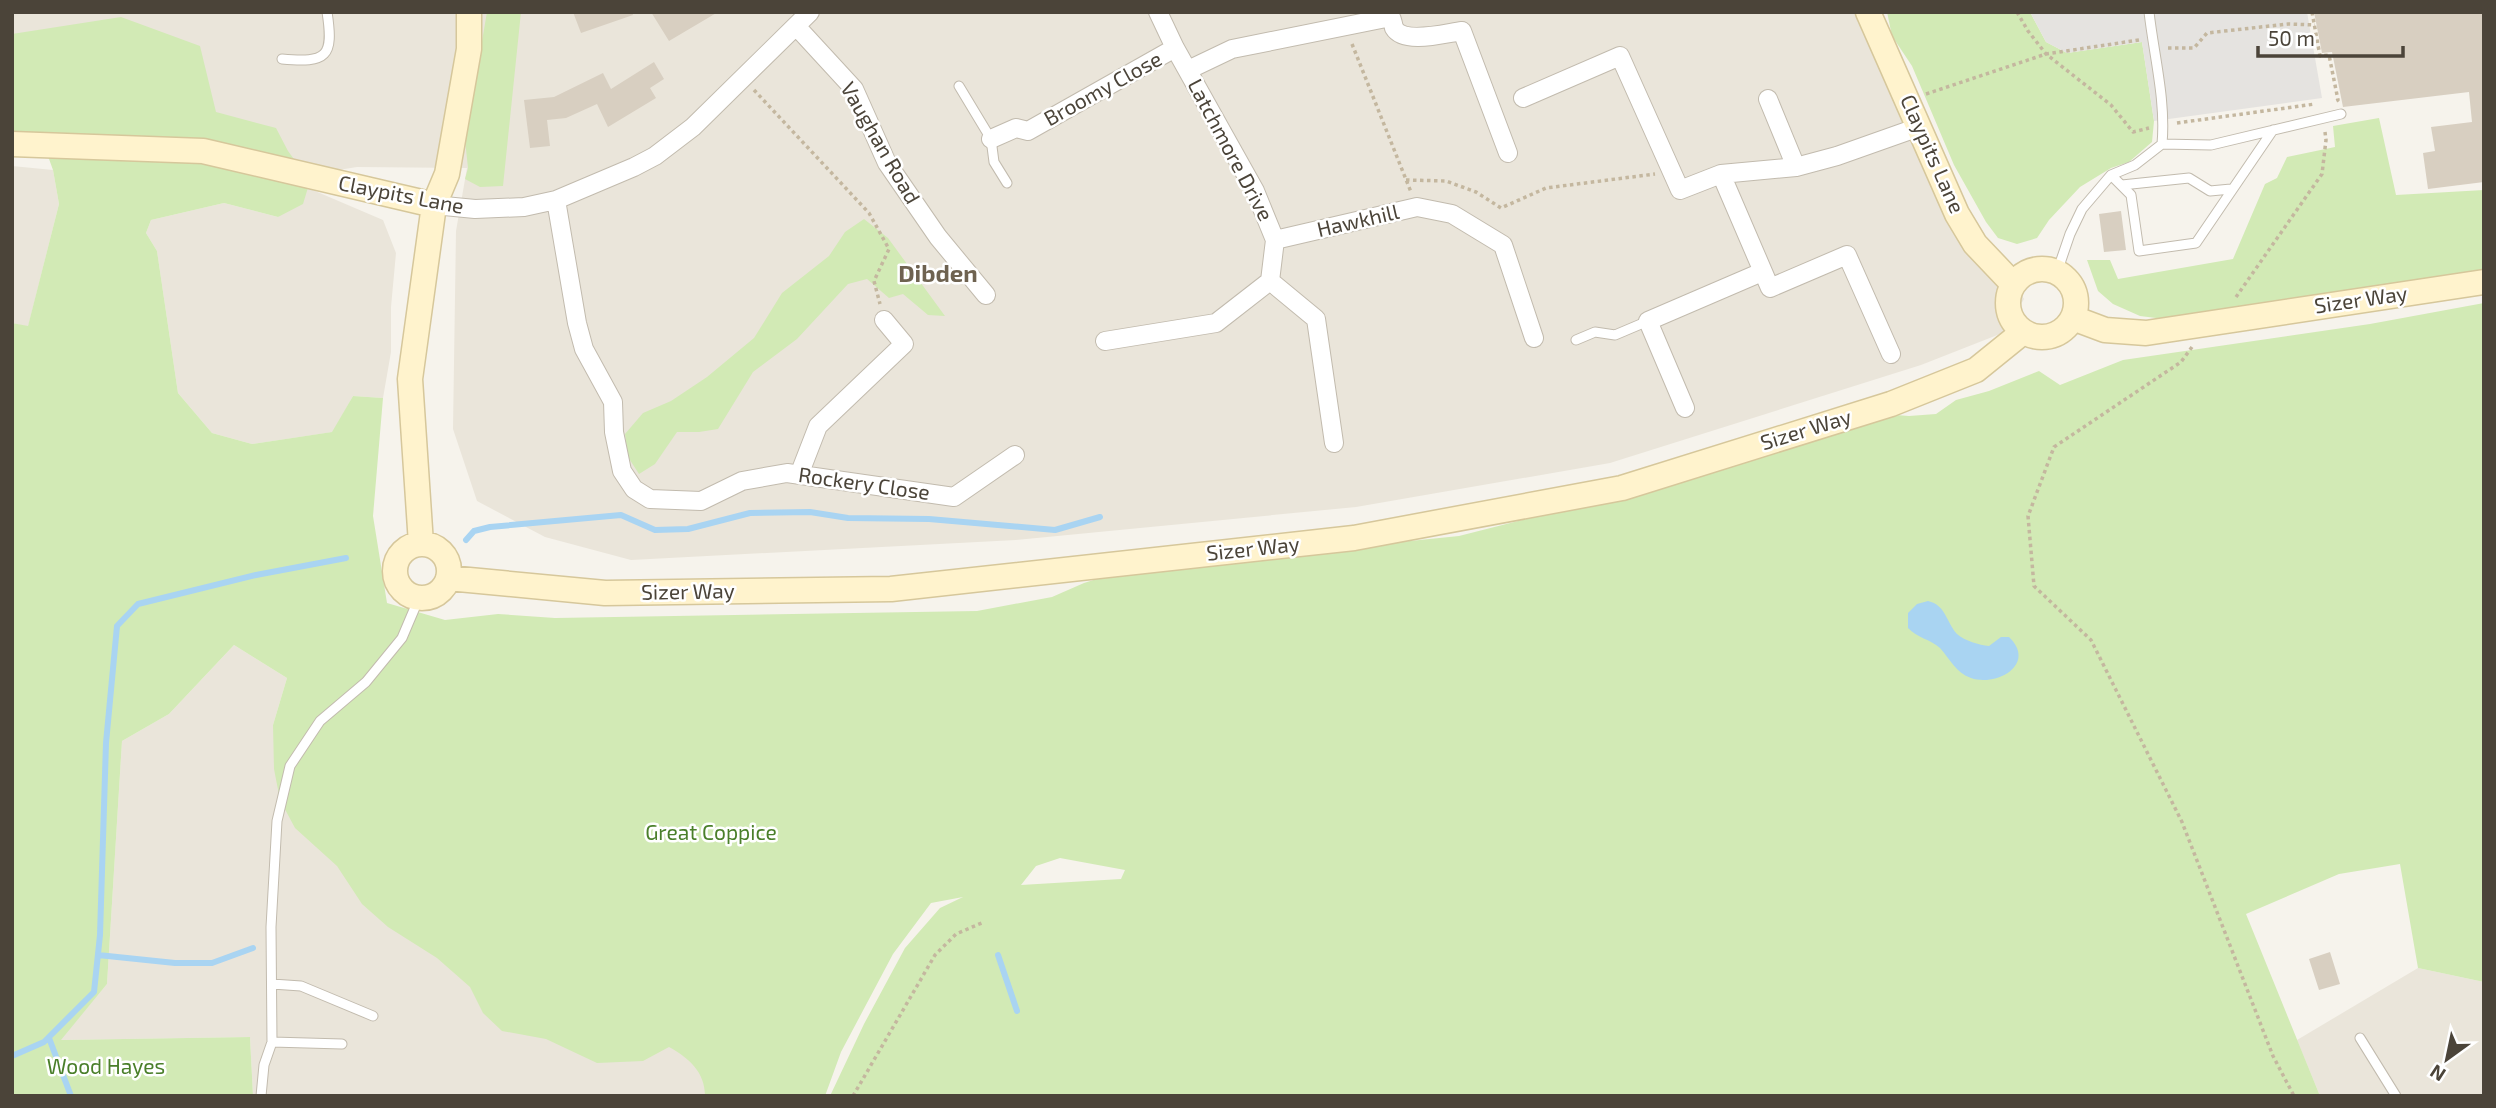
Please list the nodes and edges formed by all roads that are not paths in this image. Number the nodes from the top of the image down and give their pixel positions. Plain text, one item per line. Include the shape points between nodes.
1 (327, 12) edge
2 (469, 12) edge
3 (810, 12) edge
4 (1158, 12) edge
5 (1868, 12) edge
6 (2150, 12) edge
7 (796, 26) junction
8 (1175, 48) junction
9 (282, 59) dead end
10 (1188, 70) junction
11 (959, 86) dead end
12 (1522, 98) dead end
13 (1768, 99) dead end
14 (2341, 114) dead end
15 (1919, 127) junction
16 (2273, 130) junction
17 (991, 139) junction
18 (12, 144) edge
19 (2162, 144) junction
20 (1508, 153) dead end
21 (1796, 167) junction
22 (1721, 174) junction
23 (2111, 174) junction
24 (1007, 183) dead end
25 (2122, 186) junction
26 (2231, 189) junction
27 (556, 200) junction
28 (434, 205) junction
29 (1275, 240) junction
30 (2057, 272) junction
31 (1766, 280) junction
32 (1270, 281) junction
33 (2484, 282) edge
34 (2013, 284) junction
35 (986, 295) dead end
36 (2073, 318) junction
37 (884, 320) road end
38 (1647, 321) junction
39 (2023, 332) junction
40 (1534, 338) dead end
41 (1576, 340) dead end
42 (1105, 341) dead end
43 (1891, 354) dead end
44 (1685, 408) dead end
45 (1334, 443) dead end
46 (1015, 455) dead end
47 (799, 475) junction
48 (421, 544) junction
49 (449, 578) junction
50 (419, 598) junction
51 (272, 984) junction
52 (373, 1016) dead end
53 (2360, 1038) dead end
54 (272, 1042) junction
55 (342, 1044) dead end
56 (261, 1096) edge
57 (2396, 1096) edge

1 - 9 lane via 330,41 322,57
2 - 28 street via 469,49 447,174
3 - 7 street, Claypits Lane
4 - 8 street, Latchmore Drive
5 - 15 street, Claypits Lane
6 - 19 lane
7 - 27 street, Claypits Lane via 693,127 656,156
7 - 35 street, Vaughan Road via 854,89 887,163 937,237
8 - 10 street, Latchmore Drive
8 - 17 street, Broomy Close via 1028,131 1016,128
10 - 20 street via 1232,50 1391,17 1402,36 1462,31
10 - 29 street, Latchmore Drive via 1255,191
11 - 17 lane
12 - 22 street via 1620,56 1680,190
13 - 21 street
14 - 16 lane
15 - 21 street
15 - 34 street, Claypits Lane via 1957,214 1975,244
16 - 19 lane via 2211,145
16 - 26 lane
17 - 24 lane via 994,162
18 - 28 street, Claypits Lane via 203,151
19 - 23 lane via 2135,164
21 - 22 street
22 - 31 street
23 - 25 lane
23 - 30 lane via 2082,209
25 - 26 lane via 2189,177 2210,191
25 - 26 lane via 2131,195 2139,251 2196,243
27 - 28 street, Claypits Lane via 524,207
27 - 47 street, Rockery Close via 584,349 612,402 622,471 634,489 650,499 701,501 742,481
28 - 48 street via 410,379
29 - 32 street, Latchmore Drive
29 - 40 street, Hawkhill via 1417,207 1452,214 1503,245
30 - 34 street via 2028,271
30 - 36 street via 2076,298
31 - 38 street
31 - 43 street via 1847,255
32 - 42 street via 1216,323
32 - 45 street via 1316,319
33 - 36 street, Sizer Way via 2146,333 2105,330
34 - 39 street via 2007,305
36 - 39 street via 2066,328 2045,338
37 - 47 street via 904,344 818,426
38 - 41 lane via 1615,335 1595,332
38 - 44 street
39 - 49 street, Sizer Way via 1976,370 1891,404 1622,488 1354,538 891,589 605,593
46 - 47 street, Rockery Close via 954,497
48 - 49 street via 442,553
48 - 50 street via 400,554 395,573 403,591
49 - 50 street via 441,591
50 - 51 lane via 402,638 366,682 320,721 290,766 277,821
51 - 52 lane via 301,986
51 - 54 lane
53 - 57 lane
54 - 55 lane
54 - 56 lane

